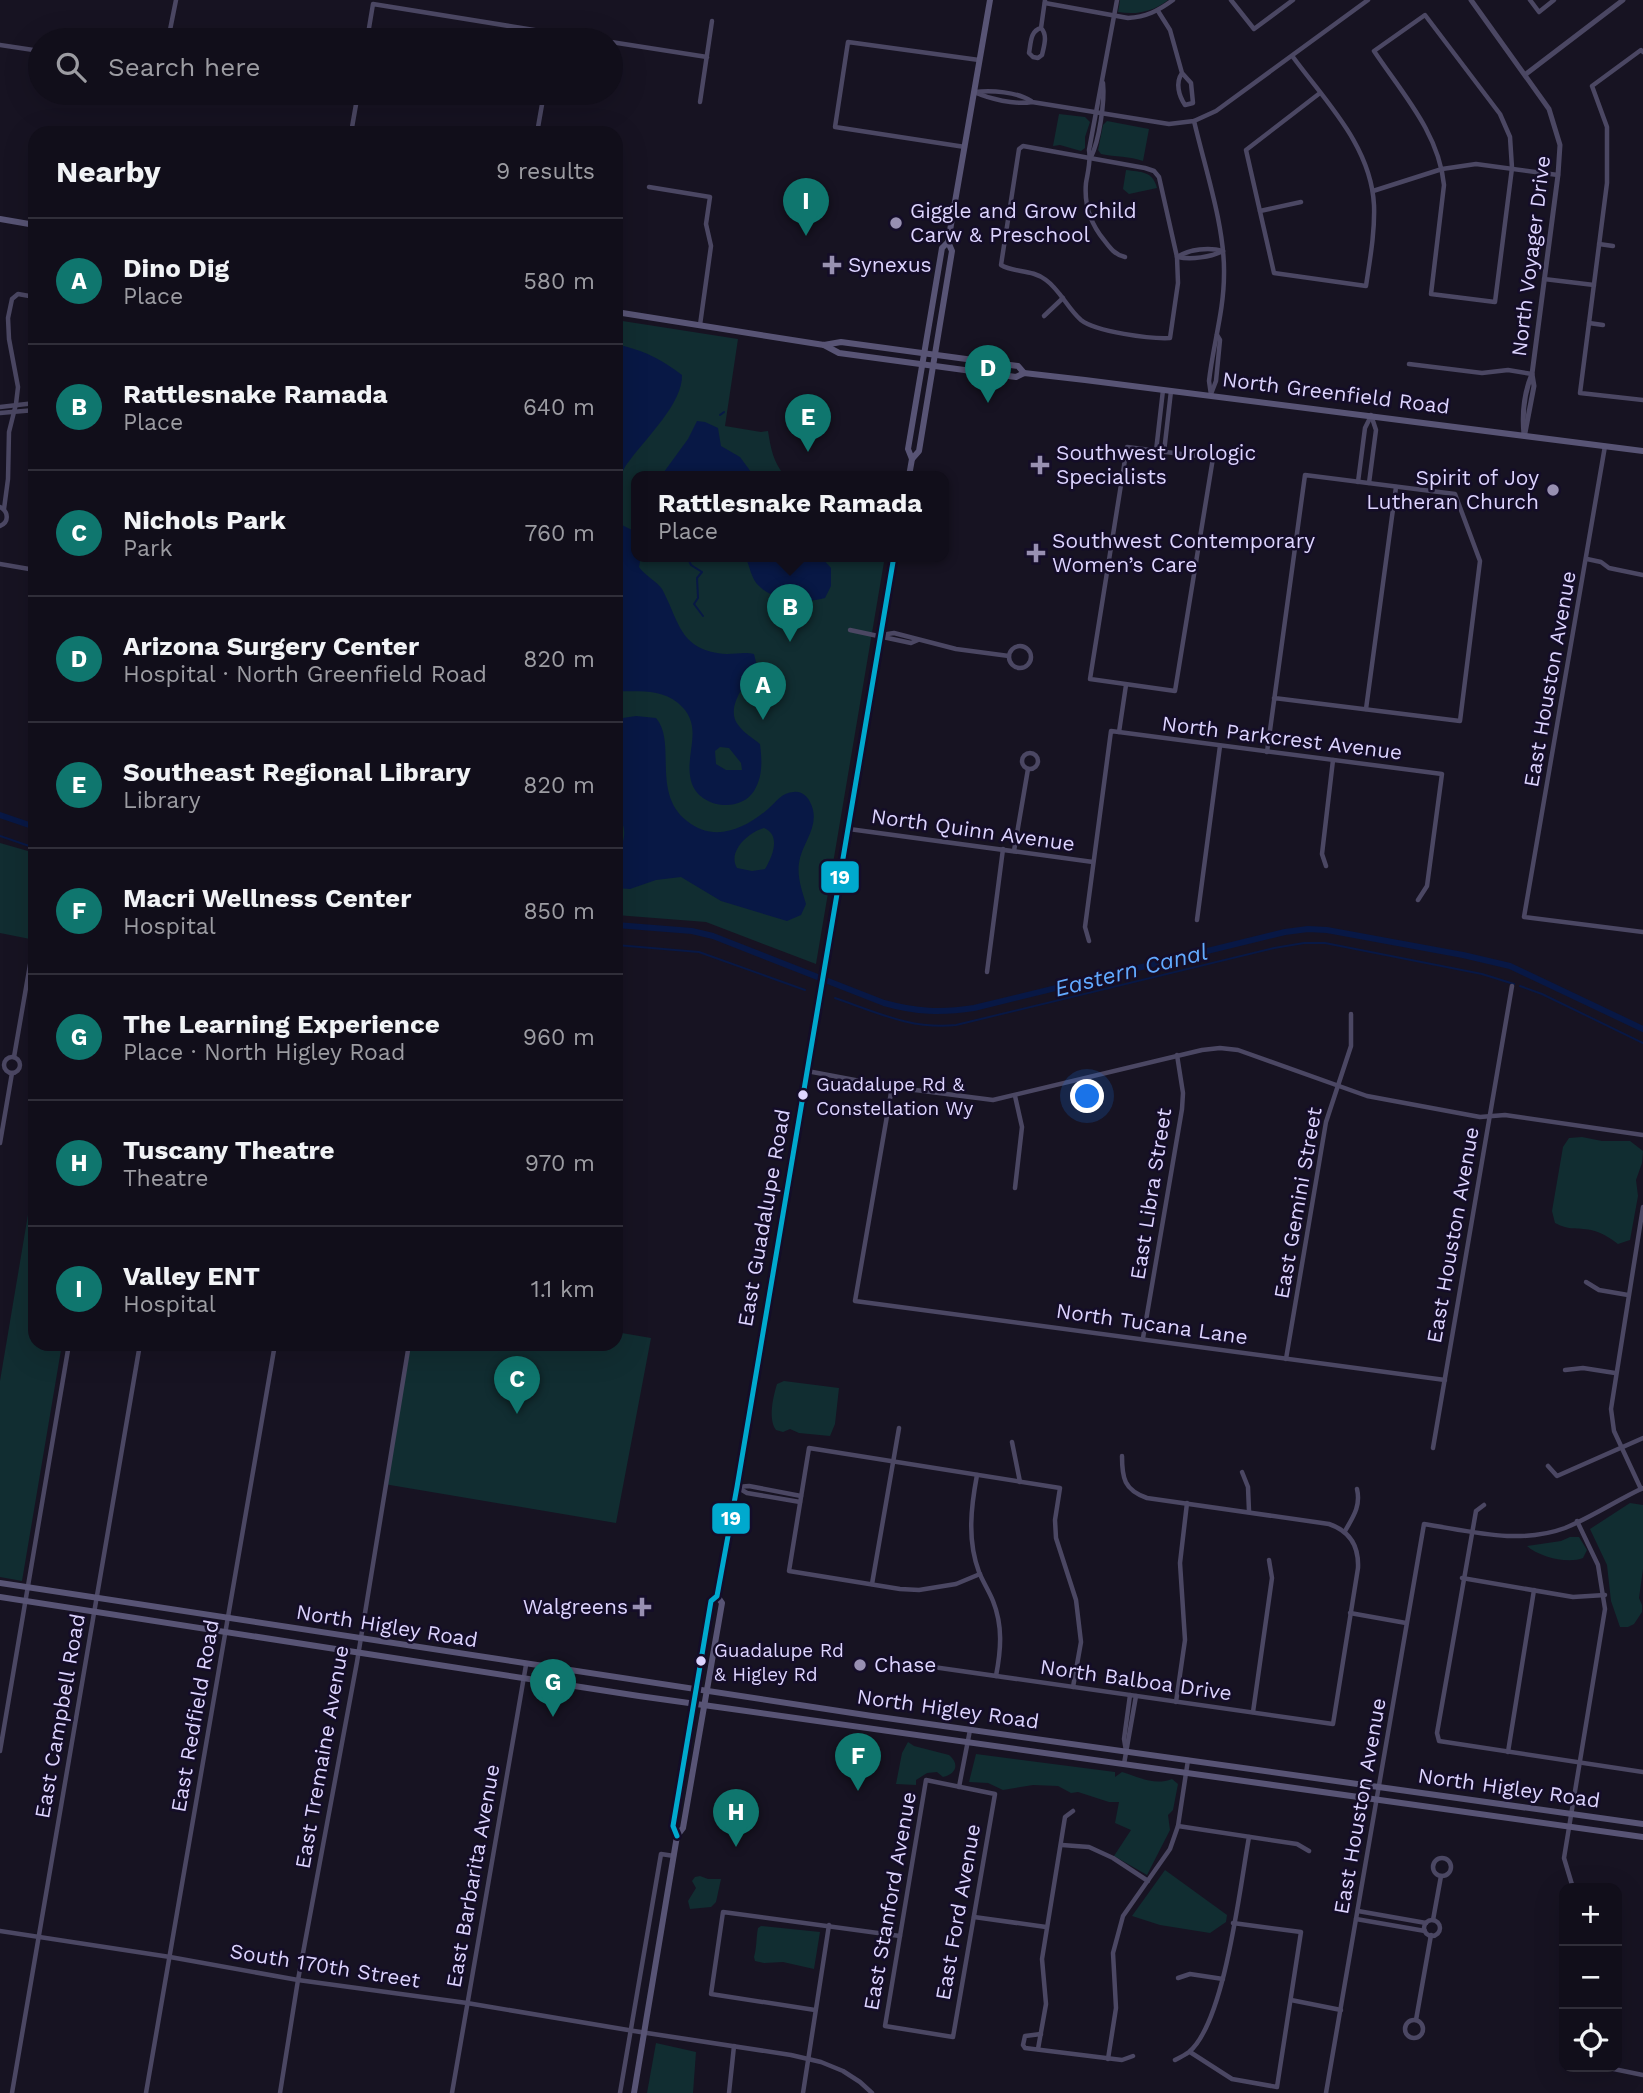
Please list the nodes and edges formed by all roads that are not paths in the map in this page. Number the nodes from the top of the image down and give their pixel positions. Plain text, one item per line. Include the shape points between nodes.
1 (176, 0) edge
2 (990, 0) edge
3 (1117, 0) edge
4 (1172, 0) edge
5 (1231, 0) edge
6 (1293, 0) edge
7 (1368, 0) edge
8 (1471, 0) edge
9 (1530, 0) edge
10 (1554, 0) edge
11 (1623, 0) edge
12 (1045, 2) edge
13 (1158, 11) junction
14 (1115, 16) junction
15 (712, 21) dead end
16 (170, 28) edge
17 (369, 28) edge
18 (504, 28) edge
19 (1041, 28) junction
20 (623, 44) edge
21 (0, 45) edge
22 (28, 49) edge
23 (1642, 51) edge
24 (707, 57) junction
25 (1293, 57) junction
26 (980, 60) junction
27 (1182, 73) junction
28 (1526, 74) junction
29 (974, 92) junction
30 (1320, 93) junction
31 (700, 102) dead end
32 (355, 105) edge
33 (542, 105) edge
34 (1098, 114) junction
35 (1194, 121) junction
36 (352, 126) edge
37 (538, 126) edge
38 (965, 147) junction
39 (1090, 158) junction
40 (1512, 167) junction
41 (1442, 169) junction
42 (1558, 175) junction
43 (649, 187) dead end
44 (1373, 191) junction
45 (1301, 202) dead end
46 (1260, 211) junction
47 (0, 219) edge
48 (28, 224) edge
49 (948, 242) junction
50 (1599, 244) junction
51 (1613, 246) dead end
52 (1223, 251) junction
53 (1125, 257) dead end
54 (1177, 257) junction
55 (1544, 279) junction
56 (1594, 285) junction
57 (28, 296) edge
58 (1063, 298) junction
59 (623, 313) edge
60 (1044, 316) dead end
61 (1589, 323) junction
62 (1603, 324) dead end
63 (700, 326) junction
64 (824, 345) junction
65 (930, 355) junction
66 (1409, 364) dead end
67 (928, 366) junction
68 (1024, 373) junction
69 (1532, 374) junction
70 (1167, 390) junction
71 (1211, 395) junction
72 (1643, 401) edge
73 (28, 403) edge
74 (16, 404) junction
75 (0, 407) edge
76 (28, 410) edge
77 (13, 411) junction
78 (0, 413) edge
79 (1371, 415) junction
80 (1524, 435) junction
81 (1605, 446) junction
82 (1156, 451) junction
83 (1643, 451) edge
84 (1164, 452) junction
85 (912, 459) junction
86 (910, 471) edge
87 (1358, 482) junction
88 (1369, 483) junction
89 (1396, 486) junction
90 (2, 508) edge
91 (0, 526) edge
92 (1587, 559) junction
93 (893, 562) edge
94 (0, 564) edge
95 (28, 569) edge
96 (1643, 575) edge
97 (850, 630) dead end
98 (881, 635) junction
99 (1009, 656) junction
100 (1126, 684) junction
101 (1274, 698) junction
102 (1366, 709) junction
103 (1119, 732) junction
104 (1220, 746) junction
105 (1267, 752) junction
106 (1333, 761) junction
107 (1028, 769) dead end
108 (849, 829) junction
109 (1003, 849) junction
110 (1014, 851) junction
111 (1093, 862) junction
112 (1326, 866) dead end
113 (1418, 900) dead end
114 (1197, 920) dead end
115 (1643, 932) edge
116 (1089, 941) dead end
117 (987, 972) dead end
118 (28, 976) edge
119 (1513, 986) dead end
120 (1351, 1014) dead end
121 (1177, 1055) junction
122 (14, 1057) junction
123 (2, 1065) edge
124 (807, 1071) junction
125 (12, 1073) junction
126 (1338, 1085) junction
127 (892, 1087) junction
128 (1015, 1096) junction
129 (1489, 1117) junction
130 (1643, 1135) edge
131 (0, 1143) edge
132 (1014, 1188) dead end
133 (1643, 1207) edge
134 (1586, 1282) dead end
135 (1628, 1295) junction
136 (1143, 1338) junction
137 (68, 1351) edge
138 (139, 1351) edge
139 (274, 1351) edge
140 (408, 1351) edge
141 (1286, 1359) junction
142 (1565, 1370) dead end
143 (1615, 1373) junction
144 (1445, 1380) junction
145 (899, 1428) dead end
146 (1643, 1438) edge
147 (1013, 1441) dead end
148 (1620, 1447) junction
149 (1433, 1448) dead end
150 (1122, 1456) dead end
151 (893, 1461) junction
152 (1548, 1466) dead end
153 (1242, 1472) dead end
154 (977, 1475) junction
155 (1020, 1482) junction
156 (737, 1487) junction
157 (1642, 1488) edge
158 (1357, 1489) dead end
159 (801, 1499) junction
160 (1188, 1503) junction
161 (1484, 1505) dead end
162 (1249, 1511) junction
163 (1577, 1521) junction
164 (1345, 1531) junction
165 (1471, 1531) junction
166 (1269, 1560) dead end
167 (980, 1574) junction
168 (1462, 1578) junction
169 (0, 1583) edge
170 (872, 1584) junction
171 (28, 1588) junction
172 (1534, 1590) junction
173 (1605, 1595) junction
174 (717, 1596) junction
175 (0, 1597) edge
176 (97, 1599) junction
177 (26, 1601) junction
178 (94, 1612) junction
179 (1350, 1613) junction
180 (228, 1619) junction
181 (1406, 1623) junction
182 (226, 1632) junction
183 (359, 1639) junction
184 (357, 1652) junction
185 (526, 1665) junction
186 (933, 1667) dead end
187 (996, 1676) junction
188 (523, 1678) junction
189 (1073, 1687) junction
190 (696, 1689) junction
191 (707, 1691) junction
192 (1130, 1695) junction
193 (1136, 1696) junction
194 (1176, 1702) junction
195 (694, 1704) junction
196 (704, 1706) junction
197 (1253, 1712) junction
198 (874, 1717) junction
199 (872, 1730) junction
200 (970, 1730) junction
201 (967, 1743) junction
202 (0, 1751) edge
203 (1126, 1752) junction
204 (1508, 1752) junction
205 (1188, 1760) junction
206 (1580, 1763) junction
207 (1125, 1765) junction
208 (1643, 1772) edge
209 (1186, 1773) junction
210 (960, 1787) junction
211 (1379, 1787) junction
212 (1377, 1800) junction
213 (1073, 1811) dead end
214 (1569, 1820) junction
215 (1643, 1824) edge
216 (1178, 1826) junction
217 (677, 1836) junction
218 (1249, 1837) junction
219 (1643, 1837) edge
220 (1062, 1845) junction
221 (1309, 1851) dead end
222 (674, 1856) junction
223 (1441, 1876) junction
224 (1148, 1881) junction
225 (1572, 1883) edge
226 (1358, 1911) junction
227 (974, 1917) junction
228 (1356, 1919) junction
229 (1433, 1920) junction
230 (1233, 1923) junction
231 (1426, 1923) junction
232 (829, 1925) junction
233 (1046, 1927) junction
234 (0, 1931) edge
235 (1425, 1931) junction
236 (1431, 1935) junction
237 (900, 1936) junction
238 (38, 1938) junction
239 (170, 1957) junction
240 (1178, 1978) dead end
241 (1223, 1979) junction
242 (298, 1980) junction
243 (1291, 2000) junction
244 (467, 2003) junction
245 (815, 2010) junction
246 (1341, 2010) junction
247 (1416, 2020) junction
248 (885, 2026) joint
249 (631, 2031) junction
250 (645, 2033) junction
251 (1041, 2034) junction
252 (734, 2046) junction
253 (1038, 2049) junction
254 (1190, 2052) junction
255 (1133, 2056) dead end
256 (807, 2058) junction
257 (1108, 2059) junction
258 (1175, 2060) dead end
259 (1622, 2071) edge
260 (1643, 2075) edge
261 (12, 2093) edge
262 (146, 2093) edge
263 (280, 2093) edge
264 (452, 2093) edge
265 (620, 2093) edge
266 (634, 2093) edge
267 (729, 2093) edge
268 (803, 2093) edge
269 (872, 2093) edge
270 (1326, 2093) edge

1 - 16 street
2 - 26 main road
3 - 14 street
4 - 13 street
5 - 6 street via 1254,29
7 - 25 street
8 - 28 street, North Voyager Drive
9 - 10 street via 1539,12
11 - 28 street
12 - 14 street
12 - 19 street
13 - 14 street via 1142,17
13 - 27 street via 1170,30
14 - 34 street
15 - 24 street
17 - 18 street via 373,4
19 - 19 street via 1032,35 1032,57 1042,55 1045,32
20 - 24 street
21 - 22 street
23 - 50 street via 1592,86 1606,127 1608,155
24 - 31 street
25 - 30 street
25 - 35 street via 1216,111
26 - 29 main road
26 - 38 street via 848,42 835,127
27 - 27 street via 1178,84 1181,100 1189,105 1194,99 1191,83
28 - 42 street, North Voyager Drive via 1556,125
29 - 34 street via 985,90
29 - 38 main road
30 - 44 street via 1354,138
30 - 46 street via 1246,150
32 - 36 street
33 - 37 street
34 - 35 street via 1169,124
34 - 39 street
35 - 52 street
38 - 49 main road
39 - 53 street via 1089,212 1108,246
39 - 54 street via 1156,174
39 - 58 street via 1021,147 1000,265 1041,276
40 - 41 street via 1476,164
40 - 41 street via 1495,302 1431,293
40 - 41 street via 1510,137 1500,114 1425,15 1374,51 1428,130
40 - 42 street
41 - 44 street
42 - 55 street, North Voyager Drive
43 - 63 street via 710,197 706,224 711,246
44 - 46 street via 1374,226 1366,286 1274,272
45 - 46 street
47 - 48 main road
49 - 65 main road via 943,248
49 - 65 main road via 952,251
50 - 51 street
50 - 56 street
52 - 54 street
52 - 71 street via 1220,340
54 - 58 street via 1170,338 1097,329 1080,319
55 - 56 street
55 - 69 street, North Voyager Drive
56 - 61 street
57 - 74 street via 18,294 12,299 8,318 18,387
58 - 60 street
59 - 63 main road
61 - 62 street
61 - 72 street via 1580,393
63 - 64 main road
64 - 65 main road, North Greenfield Road via 847,347 850,343
64 - 67 main road, North Greenfield Road via 839,353
65 - 67 main road
65 - 67 main road
65 - 68 main road, North Greenfield Road via 1018,366
66 - 69 street
67 - 68 main road, North Greenfield Road via 1016,377
67 - 85 main road via 919,451
67 - 85 main road via 908,449
68 - 70 main road, North Greenfield Road
69 - 80 street, North Voyager Drive via 1530,419
70 - 71 main road, North Greenfield Road
70 - 82 street
70 - 84 street
71 - 79 main road, North Greenfield Road
73 - 74 street
74 - 75 street
74 - 77 street
76 - 77 street
77 - 78 street
77 - 90 street
79 - 80 main road, North Greenfield Road
79 - 87 street
79 - 88 street via 1376,430
80 - 81 main road, North Greenfield Road
81 - 83 main road, North Greenfield Road
81 - 92 street, East Houston Avenue
82 - 84 street
82 - 100 street via 1127,447 1090,679
84 - 100 street via 1213,458 1175,691
85 - 86 main road
87 - 88 street
87 - 101 street via 1305,475
88 - 89 street
89 - 102 street
89 - 102 street via 1455,494 1480,561 1460,721
90 - 91 street via 7,520
92 - 96 street
92 - 115 street, East Houston Avenue via 1524,917
93 - 98 main road, East Guadalupe Road
94 - 95 street
97 - 98 street
98 - 99 street
98 - 108 main road, East Guadalupe Road
99 - 99 street via 1014,666 1021,668 1031,659 1022,645
100 - 103 street
101 - 102 street
101 - 105 street
103 - 104 street, North Parkcrest Avenue
103 - 111 street via 1111,731
104 - 105 street, North Parkcrest Avenue
104 - 114 street
105 - 106 street, North Parkcrest Avenue
106 - 112 street via 1322,854
106 - 113 street, North Parkcrest Avenue via 1442,775 1427,886
107 - 110 street
108 - 109 street, North Quinn Avenue
108 - 124 main road, East Guadalupe Road
109 - 110 street, North Quinn Avenue
109 - 117 street
110 - 111 street, North Quinn Avenue
111 - 116 street via 1086,927
118 - 122 street
119 - 129 street, East Houston Avenue
120 - 126 street, East Gemini Street via 1351,1046
121 - 126 street via 1238,1050
121 - 128 street
121 - 136 street, East Libra Street via 1182,1109
122 - 123 street
122 - 125 street via 20,1068
123 - 125 street
124 - 127 street
124 - 156 main road, East Guadalupe Road
125 - 131 street
126 - 129 street via 1367,1096
126 - 141 street, East Gemini Street via 1326,1122
127 - 128 street via 993,1100
127 - 136 street, North Tucana Lane via 855,1301
128 - 132 street via 1022,1127
129 - 130 street via 1505,1115
129 - 144 street, East Houston Avenue
133 - 135 street
134 - 135 street via 1599,1290
135 - 143 street
136 - 141 street, North Tucana Lane
137 - 171 street
138 - 176 street, East Campbell Road
139 - 180 street, East Redfield Road
140 - 183 street, East Tremaine Avenue
141 - 144 street, North Tucana Lane
142 - 143 street
143 - 148 street via 1611,1409
144 - 149 street, East Houston Avenue
145 - 151 street
146 - 148 street
147 - 155 street
148 - 152 street via 1557,1476
148 - 157 street
150 - 160 street via 1123,1478 1136,1494
151 - 154 street
151 - 159 street via 809,1448
151 - 170 street
153 - 162 street
154 - 155 street
154 - 167 street via 971,1522
155 - 189 street via 1060,1488 1056,1538 1076,1600 1081,1642
156 - 159 street
156 - 174 main road, East Guadalupe Road
157 - 163 street
158 - 164 street via 1358,1508
159 - 170 street via 789,1571
160 - 162 street
160 - 194 street via 1180,1563 1185,1640
161 - 165 street via 1476,1511
162 - 164 street via 1329,1524
163 - 165 street via 1534,1536
163 - 173 street via 1598,1565
164 - 179 street via 1358,1557
165 - 168 street
165 - 181 street, East Houston Avenue via 1424,1524
166 - 197 street via 1272,1578
167 - 170 street via 956,1584 919,1590
167 - 187 street via 998,1617
168 - 172 street
168 - 204 street via 1439,1741
169 - 171 main road, North Higley Road
171 - 176 main road, North Higley Road
171 - 177 street
172 - 173 street via 1573,1597
172 - 204 street
173 - 206 street via 1603,1634
174 - 190 main road, East Guadalupe Road via 711,1601
174 - 191 main road, East Guadalupe Road via 722,1603
175 - 177 main road, North Higley Road
176 - 178 street, East Campbell Road
176 - 180 main road, North Higley Road
177 - 178 main road, North Higley Road
177 - 202 street
178 - 182 main road, North Higley Road
178 - 238 street, East Campbell Road
179 - 181 street
179 - 197 street, North Balboa Drive via 1333,1724
180 - 182 street, East Redfield Road
180 - 183 main road, North Higley Road
181 - 211 street, East Houston Avenue
182 - 184 main road, North Higley Road
182 - 239 street, East Redfield Road
183 - 184 street, East Tremaine Avenue
183 - 185 main road, North Higley Road
184 - 188 main road, North Higley Road
184 - 242 street, East Tremaine Avenue
185 - 188 street, East Barbarita Avenue
185 - 190 main road, North Higley Road
186 - 187 street, North Balboa Drive
187 - 189 street, North Balboa Drive
188 - 195 main road, North Higley Road
188 - 244 street, East Barbarita Avenue
189 - 192 street, North Balboa Drive
190 - 191 main road, North Higley Road
190 - 195 main road, East Guadalupe Road
191 - 196 main road, East Guadalupe Road
191 - 198 main road, North Higley Road
192 - 193 street, North Balboa Drive
192 - 203 street
193 - 194 street, North Balboa Drive
193 - 203 street
194 - 197 street, North Balboa Drive
195 - 196 main road, North Higley Road
195 - 217 main road, East Guadalupe Road via 673,1826
196 - 199 main road, North Higley Road
196 - 217 main road, East Guadalupe Road via 683,1828
198 - 199 main road
198 - 200 main road, North Higley Road
199 - 201 main road, North Higley Road
200 - 201 street
200 - 203 main road, North Higley Road
201 - 207 main road, North Higley Road
201 - 210 street
203 - 205 main road, North Higley Road
203 - 207 street
204 - 206 street
205 - 209 street
205 - 211 main road, North Higley Road
206 - 208 street
206 - 214 street
207 - 209 main road, North Higley Road
209 - 212 main road, North Higley Road
209 - 216 street
210 - 227 street, East Ford Avenue via 995,1794
210 - 237 street, East Stanford Avenue via 926,1780
211 - 212 street, East Houston Avenue
211 - 214 main road, North Higley Road
212 - 214 main road, North Higley Road
212 - 226 street, East Houston Avenue
213 - 220 street via 1065,1817
214 - 215 main road, North Higley Road
214 - 219 main road, North Higley Road
214 - 225 street via 1564,1858
216 - 218 street
216 - 224 street via 1170,1849
217 - 222 main road, East Guadalupe Road
218 - 221 street via 1297,1844
218 - 230 street
220 - 224 street via 1089,1847
220 - 233 street
222 - 249 street via 661,1854
222 - 250 main road, East Guadalupe Road
223 - 223 street via 1451,1869 1444,1858 1433,1866
223 - 229 street
224 - 257 street via 1123,1916 1113,1953 1116,2008
226 - 228 street, East Houston Avenue
226 - 231 street
227 - 233 street
227 - 248 street, East Ford Avenue via 953,2037
228 - 235 street
228 - 246 street, East Houston Avenue
229 - 231 street
229 - 236 street via 1440,1929
230 - 241 street
230 - 243 street via 1301,1933
231 - 235 street
232 - 237 street
232 - 245 street
232 - 245 street via 723,1912 711,1994
233 - 251 street via 1042,1959 1046,2004
234 - 238 street, South 170th Street
235 - 236 street
236 - 247 street
237 - 248 street, East Stanford Avenue
238 - 239 street, South 170th Street
238 - 261 street, East Campbell Road
239 - 242 street, South 170th Street
239 - 262 street, East Redfield Road
240 - 241 street via 1190,1974
241 - 254 street via 1205,2030
242 - 244 street, South 170th Street
242 - 263 street, East Tremaine Avenue
243 - 246 street
243 - 254 street via 1277,2087 1232,2078
244 - 249 street, South 170th Street
244 - 264 street, East Barbarita Avenue
245 - 256 street
246 - 270 street, East Houston Avenue
247 - 247 street via 1406,2025 1411,2038 1423,2032
249 - 250 street, South 170th Street
249 - 265 street
250 - 252 street, South 170th Street
250 - 266 main road, East Guadalupe Road
251 - 253 street
251 - 253 street via 1023,2040 1026,2048
252 - 256 street, South 170th Street
252 - 267 street
253 - 257 street
254 - 258 street
255 - 257 street
256 - 268 street
256 - 269 street, South 170th Street via 849,2075
259 - 260 street

